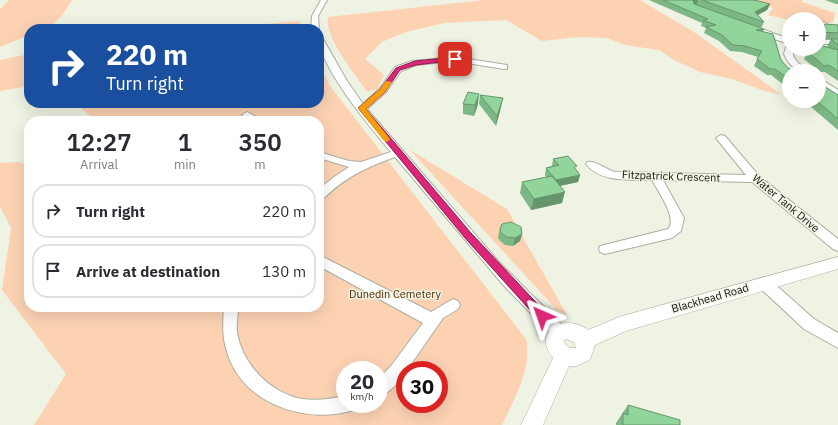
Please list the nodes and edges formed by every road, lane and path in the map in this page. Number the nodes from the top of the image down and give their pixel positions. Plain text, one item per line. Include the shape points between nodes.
1 (324, 0) edge
2 (826, 23) edge
3 (315, 24) edge
4 (833, 26) edge
5 (753, 29) edge
6 (782, 39) edge
7 (826, 42) edge
8 (838, 42) edge
9 (324, 49) edge
10 (788, 56) edge
11 (795, 64) edge
12 (504, 67) dead end
13 (826, 86) edge
14 (838, 94) edge
15 (362, 108) junction
16 (721, 138) dead end
17 (398, 153) junction
18 (324, 157) edge
19 (591, 164) dead end
20 (360, 165) junction
21 (656, 176) junction
22 (755, 179) junction
23 (324, 191) edge
24 (838, 246) edge
25 (605, 249) dead end
26 (324, 263) edge
27 (838, 263) edge
28 (764, 283) junction
29 (453, 305) dead end
30 (231, 312) edge
31 (432, 320) junction
32 (559, 332) junction
33 (584, 341) junction
34 (838, 341) edge
35 (564, 355) junction
36 (388, 380) edge
37 (336, 407) edge
38 (532, 425) edge

1 - 3 street via 315,16
2 - 4 path
5 - 6 street
7 - 8 street
9 - 15 street
10 - 11 street
12 - 15 street via 455,59 415,63 398,69 383,90
13 - 14 street
15 - 17 street
16 - 22 street, Water Tank Drive
17 - 20 street
17 - 32 street via 488,258
18 - 20 street
19 - 21 street, Fitzpatrick Crescent via 608,174
20 - 23 street via 340,176
21 - 22 street, Fitzpatrick Crescent
21 - 25 street via 678,218 677,228 672,232
22 - 24 street, Water Tank Drive
26 - 31 street
27 - 28 main road, Blackhead Road
28 - 33 main road, Blackhead Road via 622,324
28 - 34 street via 809,324
29 - 31 street
30 - 37 street via 230,340 238,361 258,387 291,405 314,409
31 - 36 street via 397,371
32 - 33 main road via 573,332
32 - 35 main road via 555,343 559,352
33 - 35 main road via 586,350 580,357
35 - 38 main road

